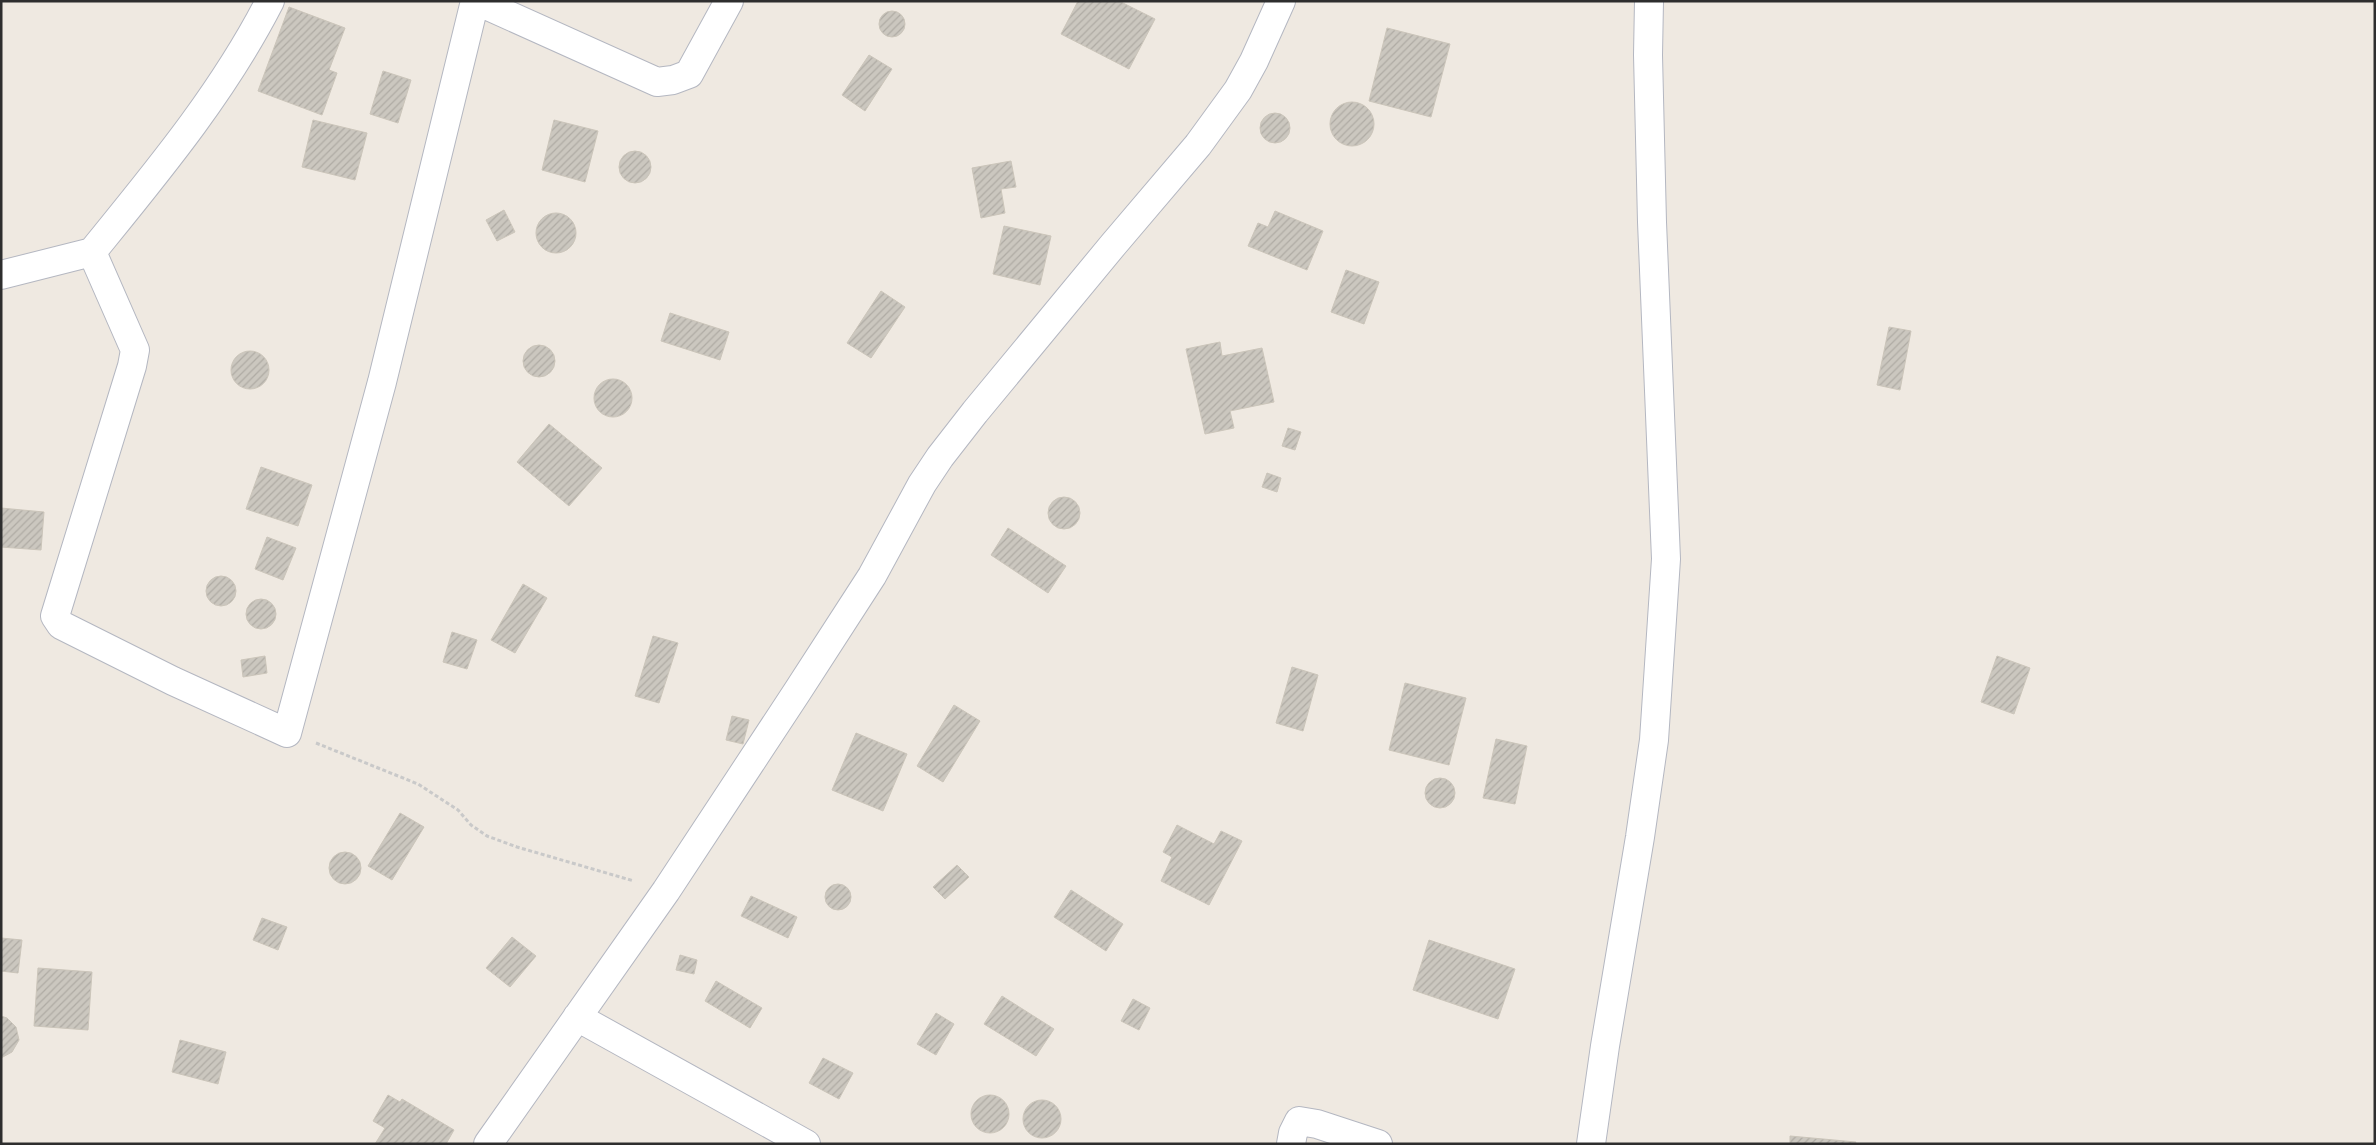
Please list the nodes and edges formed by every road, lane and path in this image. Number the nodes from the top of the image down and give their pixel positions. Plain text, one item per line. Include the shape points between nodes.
1 (270, 1) edge
2 (476, 1) edge
3 (729, 1) edge
4 (1281, 1) edge
5 (1649, 1) edge
6 (92, 252) junction
7 (1, 275) edge
8 (287, 733) junction
9 (666, 891) junction
10 (577, 1017) junction
11 (488, 1144) edge
12 (806, 1144) edge
13 (1291, 1144) edge
14 (1378, 1144) edge
15 (1591, 1144) edge

1 - 6 street via 223,84 169,158
2 - 3 street via 657,82 689,74
2 - 8 street via 382,382
4 - 9 street via 1238,90 1198,145 940,457 872,576
5 - 15 street via 1652,212 1666,559 1654,740
6 - 7 street
6 - 8 street via 134,350 132,366 55,616 61,625 164,677
8 - 9 path via 342,751 418,784 458,810 487,836
9 - 10 street
10 - 11 street
10 - 12 street
13 - 14 street via 1299,1121

